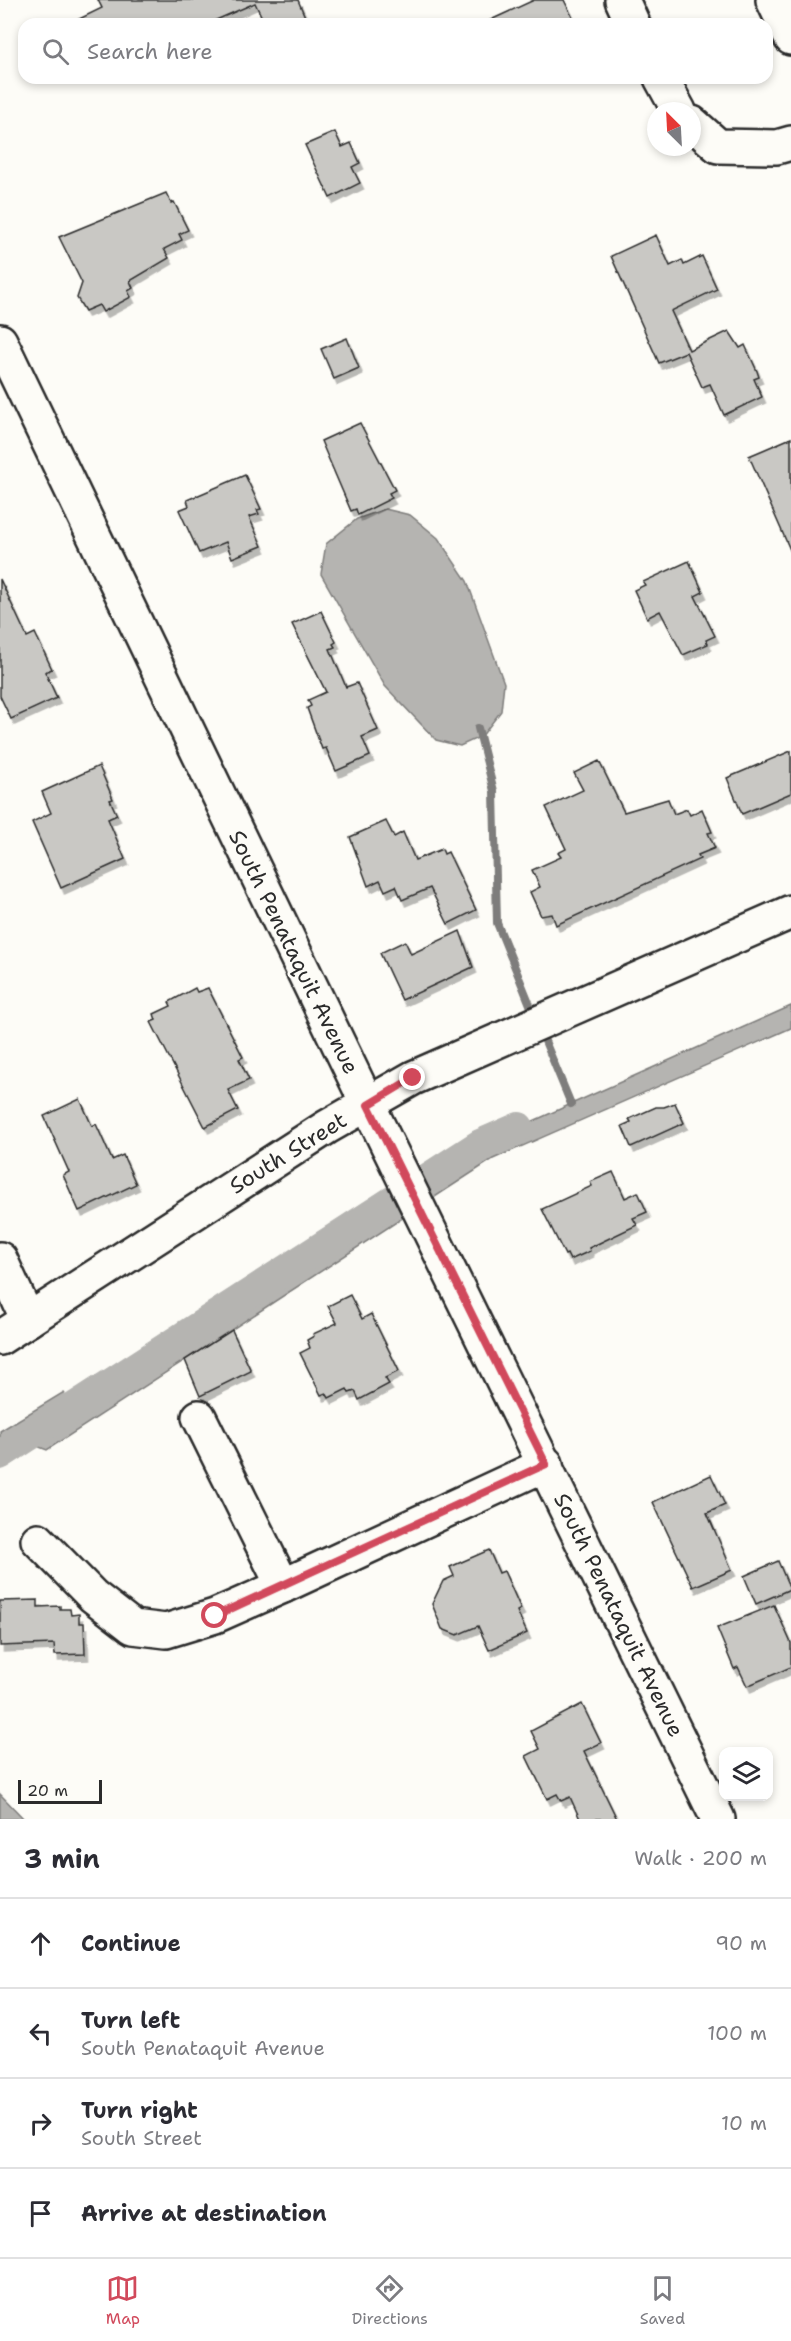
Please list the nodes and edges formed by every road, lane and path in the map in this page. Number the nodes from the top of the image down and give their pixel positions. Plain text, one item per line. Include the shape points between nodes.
1 (622, 0) edge
2 (772, 0) edge
3 (630, 18) edge
4 (791, 38) edge
5 (664, 84) edge
6 (674, 102) edge
7 (701, 131) edge
8 (791, 143) edge
9 (0, 341) edge
10 (791, 912) edge
11 (368, 1105) junction
12 (0, 1259) edge
13 (28, 1320) junction
14 (0, 1338) edge
15 (199, 1416) dead end
16 (546, 1464) junction
17 (38, 1540) dead end
18 (283, 1586) junction
19 (718, 1819) edge

1 - 3 street
2 - 4 street
5 - 6 street
7 - 8 street via 718,146 777,147
9 - 11 street, South Penataquit Avenue
10 - 11 street, South Street via 413,1078
11 - 13 street, South Street via 327,1127
11 - 16 street, South Penataquit Avenue
12 - 13 street
13 - 14 street, South Street
15 - 18 street
16 - 18 street
16 - 19 street, South Penataquit Avenue
17 - 18 street via 93,1596 133,1627 166,1631 215,1616

